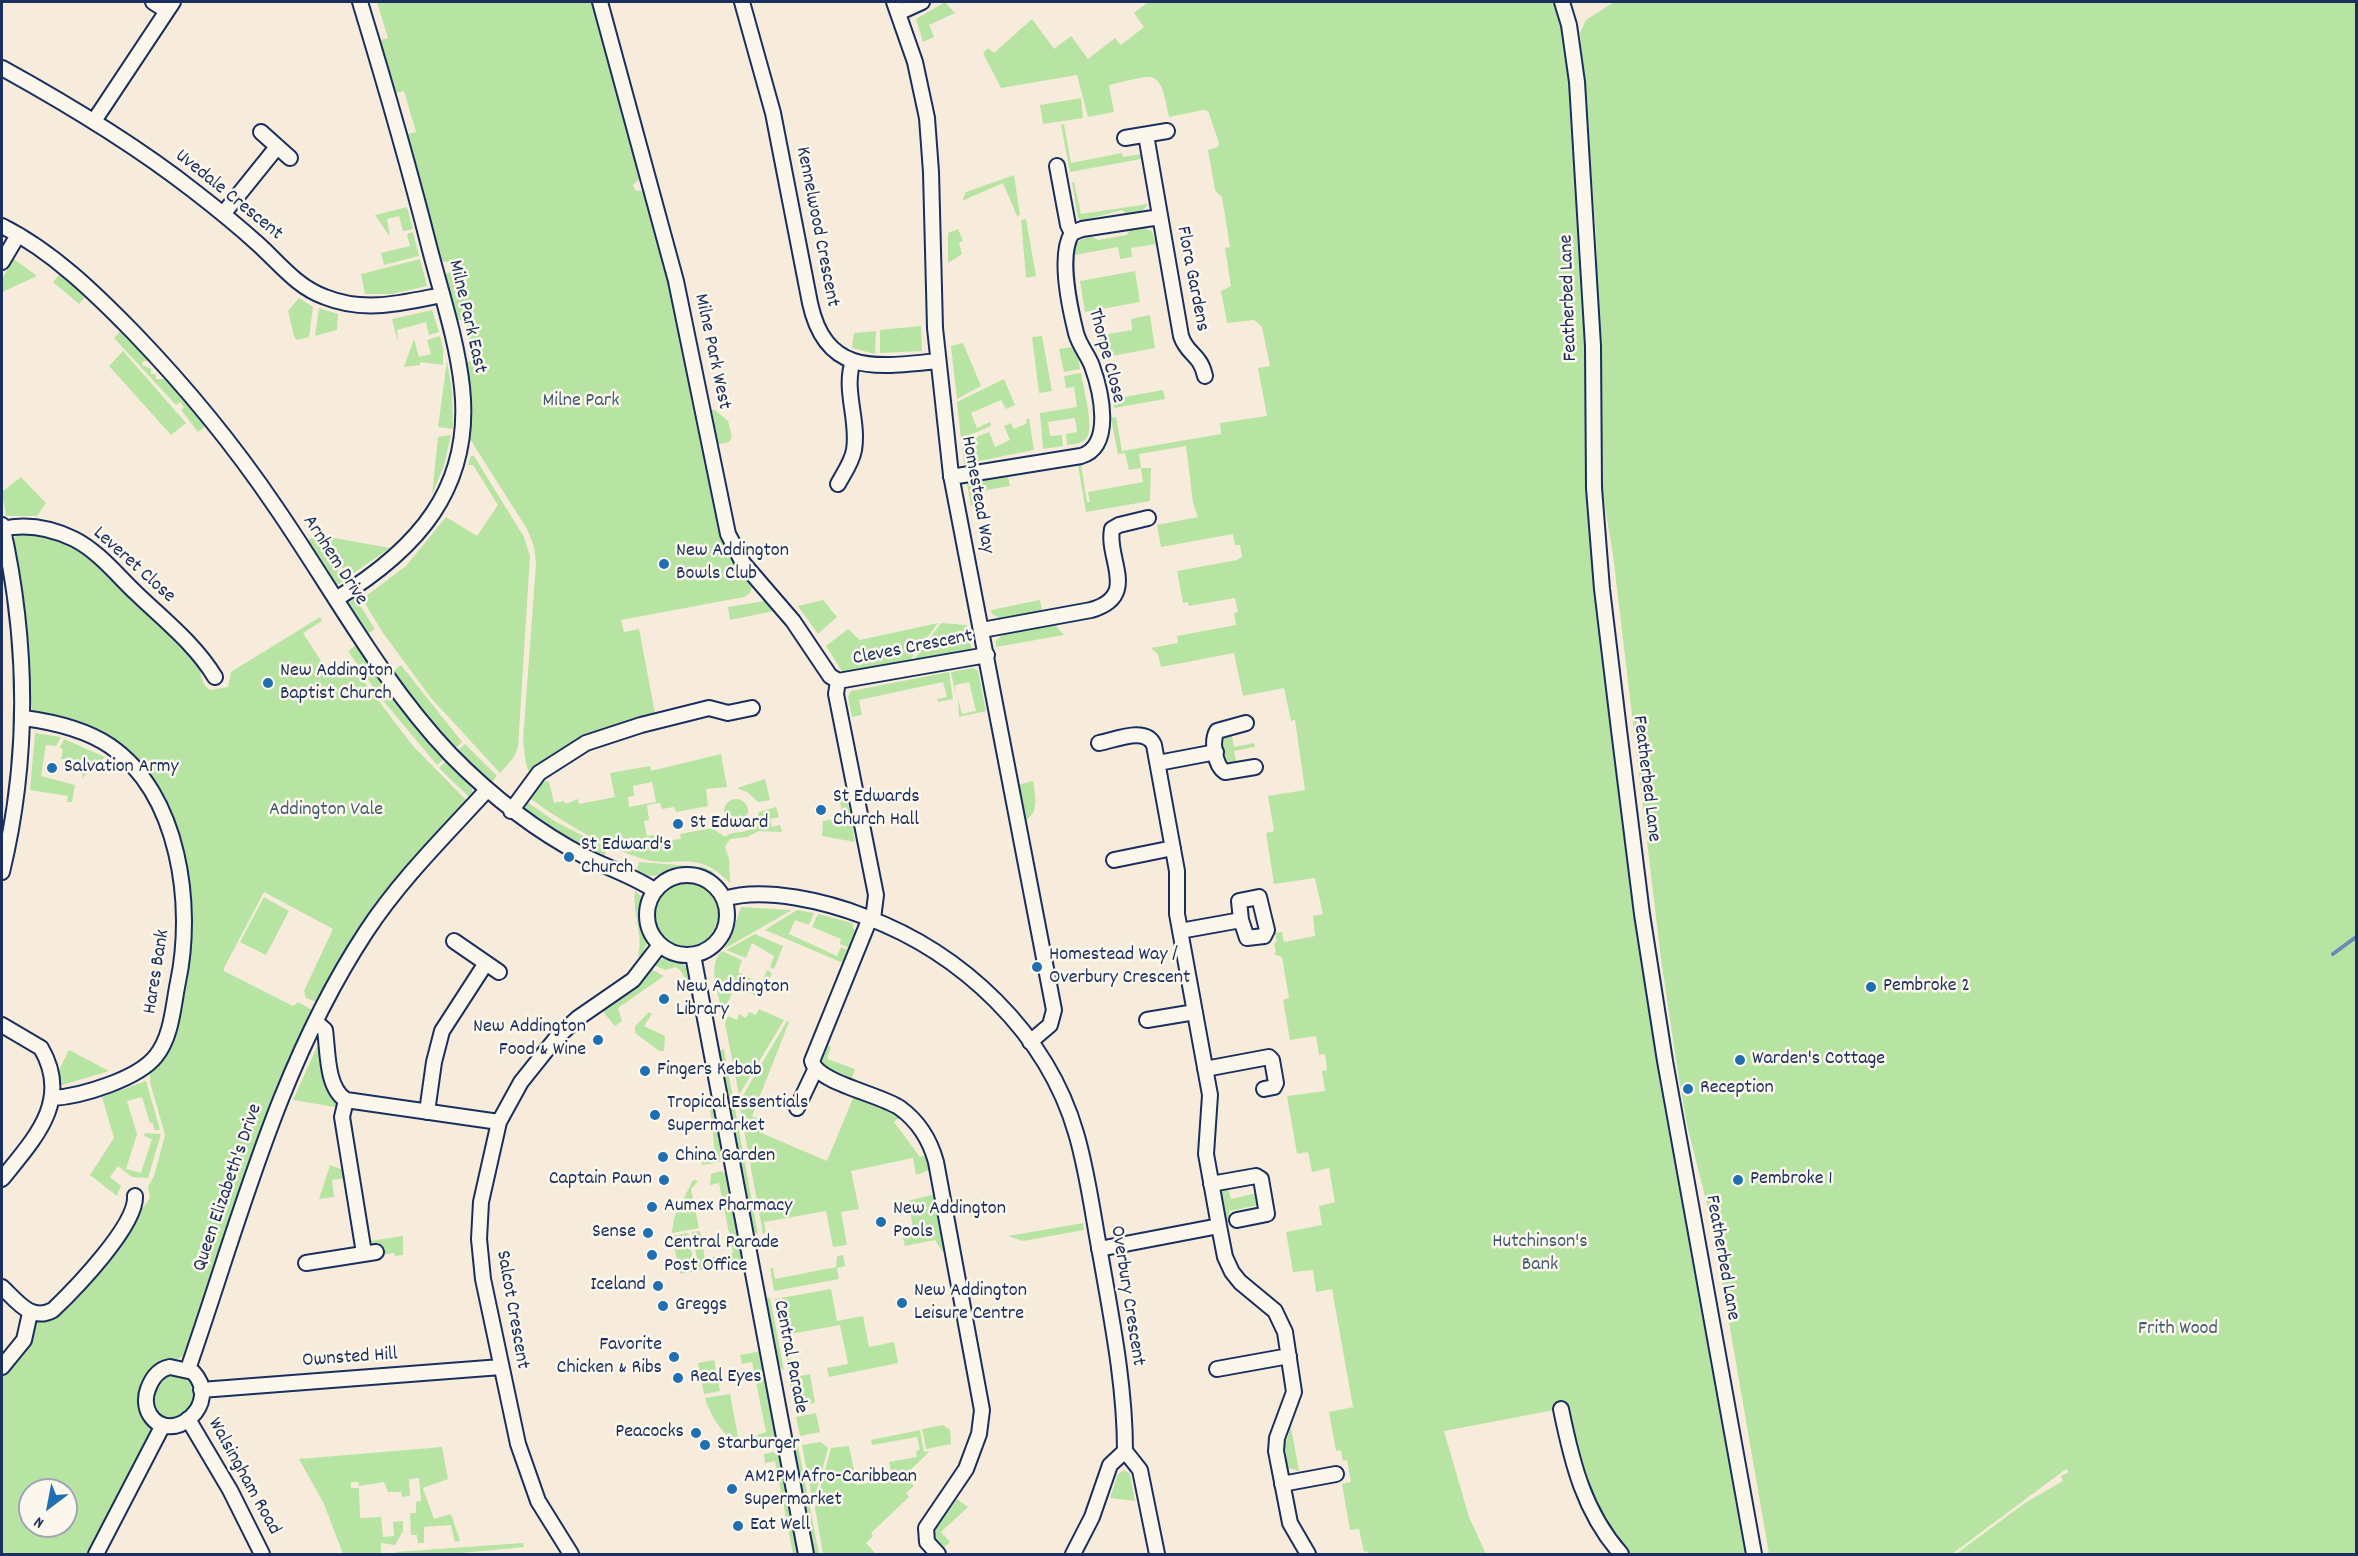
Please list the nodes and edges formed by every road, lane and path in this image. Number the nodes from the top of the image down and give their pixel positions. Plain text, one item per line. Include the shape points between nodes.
1 (153, 2) edge
2 (360, 2) edge
3 (600, 2) edge
4 (742, 2) edge
5 (922, 2) edge
6 (1562, 2) edge
7 (170, 6) edge
8 (896, 7) edge
9 (2, 68) edge
10 (94, 121) junction
11 (1167, 131) dead end
12 (261, 132) dead end
13 (1146, 135) junction
14 (1125, 138) dead end
15 (277, 147) junction
16 (290, 158) dead end
17 (1056, 166) dead end
18 (223, 214) junction
19 (1160, 217) junction
20 (2, 226) edge
21 (1072, 234) junction
22 (18, 235) junction
23 (2, 262) edge
24 (442, 295) junction
25 (853, 361) junction
26 (938, 361) junction
27 (1204, 376) dead end
28 (951, 477) junction
29 (838, 484) dead end
30 (1148, 518) dead end
31 (2, 527) edge
32 (336, 599) junction
33 (982, 630) junction
34 (987, 655) junction
35 (215, 677) dead end
36 (838, 681) junction
37 (752, 708) dead end
38 (24, 718) junction
39 (1246, 723) dead end
40 (1099, 742) dead end
41 (1216, 752) junction
42 (1158, 763) junction
43 (1255, 767) dead end
44 (487, 790) junction
45 (511, 811) junction
46 (1173, 848) junction
47 (1114, 860) dead end
48 (2, 872) edge
49 (654, 890) junction
50 (724, 899) junction
51 (872, 919) junction
52 (1241, 920) dead end
53 (1180, 931) junction
54 (454, 941) dead end
55 (660, 945) junction
56 (693, 955) junction
57 (486, 963) junction
58 (499, 972) dead end
59 (1195, 1012) junction
60 (1147, 1020) dead end
61 (316, 1022) junction
62 (2, 1025) edge
63 (1030, 1042) junction
64 (1205, 1069) junction
65 (815, 1070) junction
66 (1264, 1089) dead end
67 (53, 1098) junction
68 (345, 1100) junction
69 (797, 1108) dead end
70 (427, 1112) junction
71 (500, 1122) junction
72 (2, 1179) edge
73 (1211, 1184) junction
74 (135, 1196) dead end
75 (1237, 1220) dead end
76 (1219, 1226) junction
77 (1099, 1249) junction
78 (306, 1263) dead end
79 (2, 1287) edge
80 (30, 1313) junction
81 (1289, 1356) junction
82 (501, 1366) junction
83 (2, 1367) edge
84 (188, 1369) junction
85 (1217, 1369) dead end
86 (201, 1390) junction
87 (1560, 1409) dead end
88 (188, 1419) junction
89 (163, 1425) junction
90 (1125, 1451) junction
91 (1336, 1474) dead end
92 (1282, 1484) junction
93 (96, 1554) edge
94 (262, 1554) edge
95 (572, 1554) edge
96 (806, 1554) edge
97 (938, 1554) edge
98 (1073, 1554) edge
99 (1157, 1554) edge
100 (1308, 1554) edge
101 (1621, 1554) edge
102 (1754, 1554) edge

1 - 7 street
2 - 24 street, Milne Park East
3 - 36 street, Milne Park West via 676,281 728,534 747,568 786,612 830,676
4 - 25 street, Kennelwood Crescent via 773,112 814,319 829,347
5 - 8 street
6 - 102 street, Featherbed Lane via 1578,93 1592,323 1594,488 1616,706 1665,1061
7 - 10 street
8 - 26 street, Homestead Way via 918,76 927,123
9 - 10 street, Uvedale Crescent
10 - 18 street, Uvedale Crescent
11 - 13 street
12 - 15 street
13 - 14 street
13 - 19 street, Flora Gardens
15 - 16 street
15 - 18 street
17 - 21 street, Thorpe Close
18 - 24 street, Uvedale Crescent via 301,284 326,298 386,306
19 - 21 street, Flora Gardens via 1082,229
19 - 27 street, Flora Gardens via 1181,336 1184,345 1201,361
20 - 22 street, Arnhem Drive
21 - 28 street, Thorpe Close via 1067,246 1066,277 1076,335 1094,374 1103,425 1100,441 1081,456
22 - 23 street
22 - 32 street, Arnhem Drive via 97,296 178,380 252,473
24 - 32 street, Milne Park East via 463,396 462,432 452,475 433,514 409,545 381,570
25 - 26 street, Kennelwood Crescent via 883,366
25 - 29 street via 849,379 855,447
26 - 28 street, Homestead Way
28 - 33 street, Homestead Way
30 - 33 street via 1112,529 1119,580 1116,592 1102,606
31 - 35 street, Leveret Close via 44,528 89,548 200,655
31 - 38 street via 19,619
32 - 44 street, Arnhem Drive via 403,698 448,752
33 - 34 street, Homestead Way
34 - 36 street, Cleves Crescent
34 - 63 street, Homestead Way via 1054,1019
36 - 51 street, Cleves Crescent via 836,694 876,895
37 - 45 street via 728,713 709,708 586,743 538,773
38 - 48 street via 15,808
38 - 67 street, Hares Bank via 83,733 110,746 126,760 147,788 168,828 184,894 184,954 168,1034 161,1049 143,1069 129,1077
39 - 41 street via 1217,730
40 - 42 street via 1147,735 1153,741
41 - 42 street
41 - 43 street via 1219,767 1225,772
42 - 46 street
44 - 45 street, Arnhem Drive
44 - 61 street, Queen Elizabeth's Drive via 387,903 352,954
45 - 49 street, Arnhem Drive via 559,843
46 - 47 street
46 - 53 street
49 - 50 street via 669,878 692,874 710,882
49 - 55 street via 646,919
50 - 51 street, Overbury Crescent via 786,897
50 - 56 street via 727,918 720,937
51 - 63 street, Overbury Crescent via 921,941 951,961 992,997
51 - 65 street, Cleves Crescent via 813,1054
52 - 53 street
53 - 59 street
54 - 57 street
55 - 56 street via 676,954
55 - 71 street, Salcot Crescent via 633,980 578,1018 546,1048 513,1094
56 - 96 street, Central Parade
57 - 58 street
57 - 70 street via 441,1034
59 - 60 street
59 - 64 street
61 - 68 street via 326,1030 333,1084
61 - 84 street, Queen Elizabeth's Drive via 261,1147
62 - 67 street via 41,1048
63 - 77 street, Overbury Crescent via 1050,1074 1076,1131
64 - 66 street via 1269,1057 1276,1083
64 - 73 street via 1211,1103 1206,1146
65 - 69 street, Cleves Crescent
65 - 97 street via 899,1108 922,1130 936,1162 982,1410 979,1436 966,1469 925,1530 927,1542
67 - 72 street via 43,1122
68 - 70 street
68 - 78 street via 342,1117 370,1252
70 - 71 street
71 - 82 street, Salcot Crescent via 482,1194 479,1239
73 - 75 street via 1256,1176 1261,1179 1267,1214
73 - 76 street
74 - 80 street via 134,1210 127,1221 73,1289 50,1312
76 - 77 street
76 - 81 street via 1232,1272 1278,1315
77 - 90 street, Overbury Crescent via 1118,1358
79 - 80 street
80 - 83 street via 24,1340
81 - 85 street
81 - 92 street via 1294,1396 1276,1446
82 - 86 street, Ownsted Hill
82 - 95 street, Salcot Crescent via 527,1474 546,1517
84 - 86 street via 197,1377
84 - 89 street via 166,1368 149,1385 147,1409
86 - 88 street via 200,1404
87 - 101 street via 1584,1497 1602,1532
88 - 89 street via 176,1425
88 - 94 street, Walsingham Road
89 - 93 street
90 - 98 street via 1110,1465 1092,1517
90 - 99 street via 1140,1470
91 - 92 street
92 - 100 street via 1290,1522

